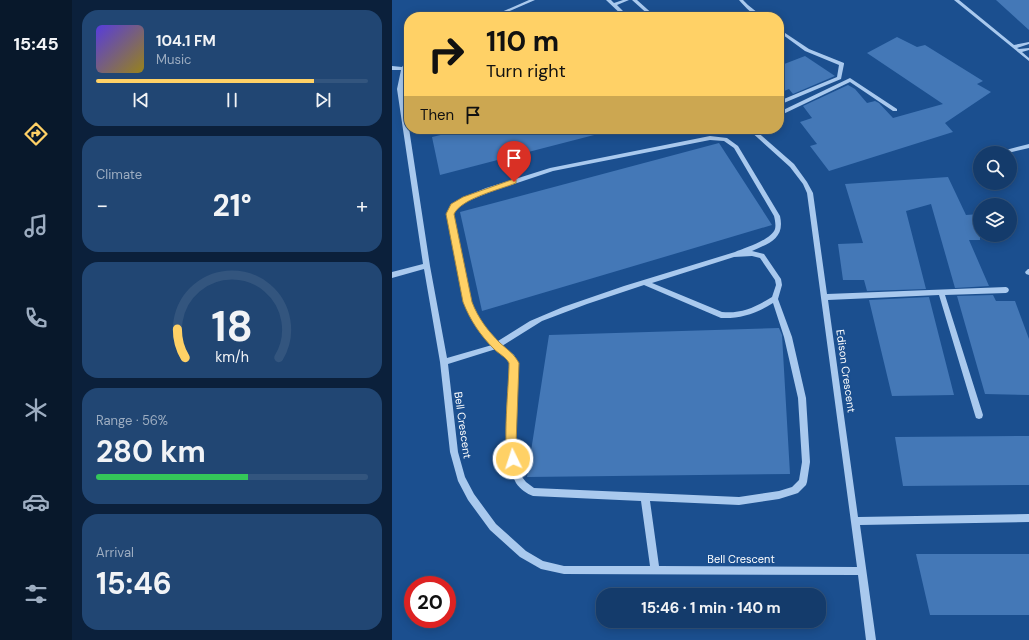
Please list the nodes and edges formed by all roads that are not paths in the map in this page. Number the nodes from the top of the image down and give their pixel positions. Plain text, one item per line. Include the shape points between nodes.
1 (533, 0) edge
2 (608, 0) edge
3 (627, 0) edge
4 (634, 0) edge
5 (741, 0) edge
6 (956, 0) edge
7 (614, 5) junction
8 (504, 12) edge
9 (622, 12) edge
10 (648, 12) edge
11 (754, 12) edge
12 (784, 34) edge
13 (1029, 43) edge
14 (1012, 47) junction
15 (1029, 49) edge
16 (1018, 51) junction
17 (1029, 60) edge
18 (392, 68) edge
19 (404, 69) joint
20 (784, 101) edge
21 (895, 110) dead end
22 (784, 112) edge
23 (404, 115) edge
24 (407, 134) edge
25 (756, 134) edge
26 (1029, 146) edge
27 (1017, 149) edge
28 (732, 255) junction
29 (427, 266) junction
30 (392, 275) edge
31 (645, 283) junction
32 (1006, 290) dead end
33 (941, 292) junction
34 (825, 298) junction
35 (775, 299) junction
36 (497, 346) junction
37 (444, 362) junction
38 (978, 415) dead end
39 (645, 497) junction
40 (1029, 518) edge
41 (854, 521) junction
42 (655, 570) junction
43 (861, 571) junction
44 (871, 640) edge

1 - 8 street
2 - 7 street
3 - 7 street
4 - 10 street
5 - 11 street
6 - 14 street
7 - 9 street
12 - 20 street via 807,50 842,64 839,78
13 - 14 street
14 - 16 street
15 - 16 street
16 - 17 street
18 - 19 street
19 - 23 street, Bell Crescent via 400,89
21 - 22 street via 850,80
24 - 29 street, Bell Crescent
25 - 34 street, Edison Crescent via 797,171 808,188 814,211
26 - 27 street
28 - 31 street
28 - 35 street via 752,252 762,256 778,279
28 - 36 street via 771,238 779,226 777,216 736,147 725,139 710,138 552,169 488,190 458,203 450,214 467,302 475,320
29 - 30 street
29 - 37 street, Bell Crescent
31 - 35 street via 721,315 753,312
31 - 36 street via 546,316
32 - 33 street
33 - 34 street
33 - 38 street
34 - 41 street, Edison Crescent
35 - 39 street via 788,337 802,398 806,462 803,482 795,490 779,495 739,501
36 - 37 street
36 - 39 street via 514,363 511,445 518,480 533,492
37 - 42 street, Bell Crescent via 454,452 461,478 493,527 523,554 541,565 564,570
39 - 42 street
40 - 41 street
41 - 43 street, Edison Crescent
42 - 43 street, Bell Crescent
43 - 44 street, Edison Crescent

